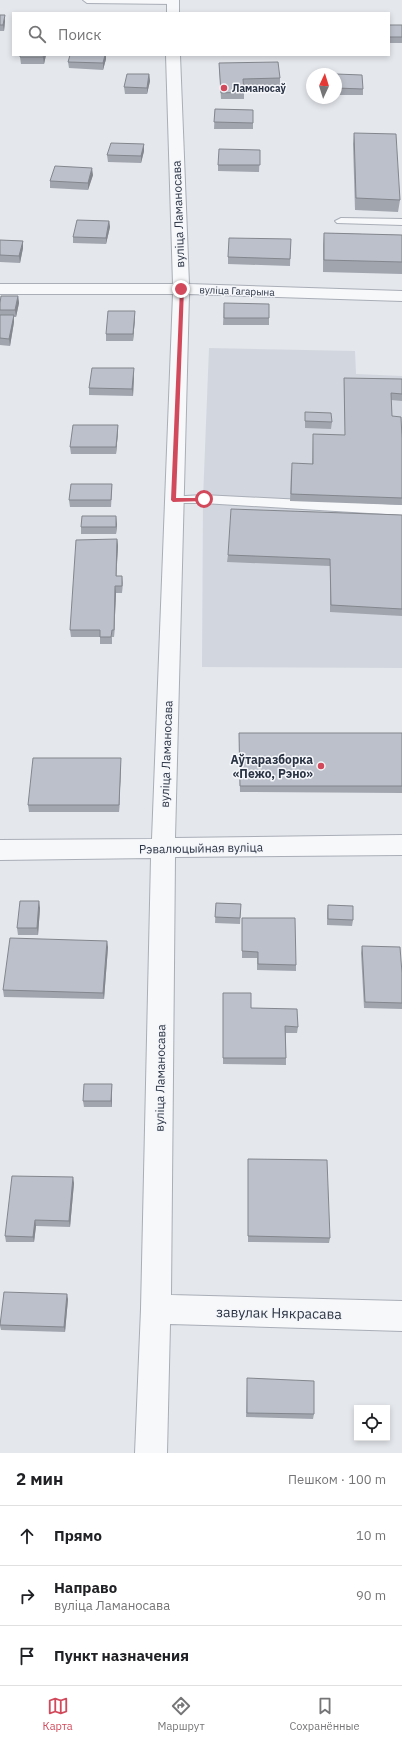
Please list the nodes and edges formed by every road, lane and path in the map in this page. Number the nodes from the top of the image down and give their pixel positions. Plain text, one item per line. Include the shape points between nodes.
1 (87, 0) edge
2 (173, 5) edge
3 (173, 56) edge
4 (341, 221) dead end
5 (402, 222) edge
6 (0, 289) edge
7 (181, 289) junction
8 (402, 296) edge
9 (173, 500) junction
10 (402, 510) edge
11 (402, 845) edge
12 (163, 849) junction
13 (0, 850) edge
14 (156, 1309) junction
15 (402, 1316) edge
16 (151, 1453) edge

1 - 2 lane
3 - 7 street, вуліца Ламаносава
4 - 5 lane
6 - 7 street, вуліца Гагарына
7 - 8 street, вуліца Гагарына
7 - 9 street, вуліца Ламаносава
9 - 10 lane via 204,499
9 - 12 street, вуліца Ламаносава
11 - 12 street, Рэвалюцыйная вуліца
12 - 13 street, Рэвалюцыйная вуліца
12 - 14 street, вуліца Ламаносава
14 - 15 street, завулак Някрасава
14 - 16 street, вуліца Ламаносава

